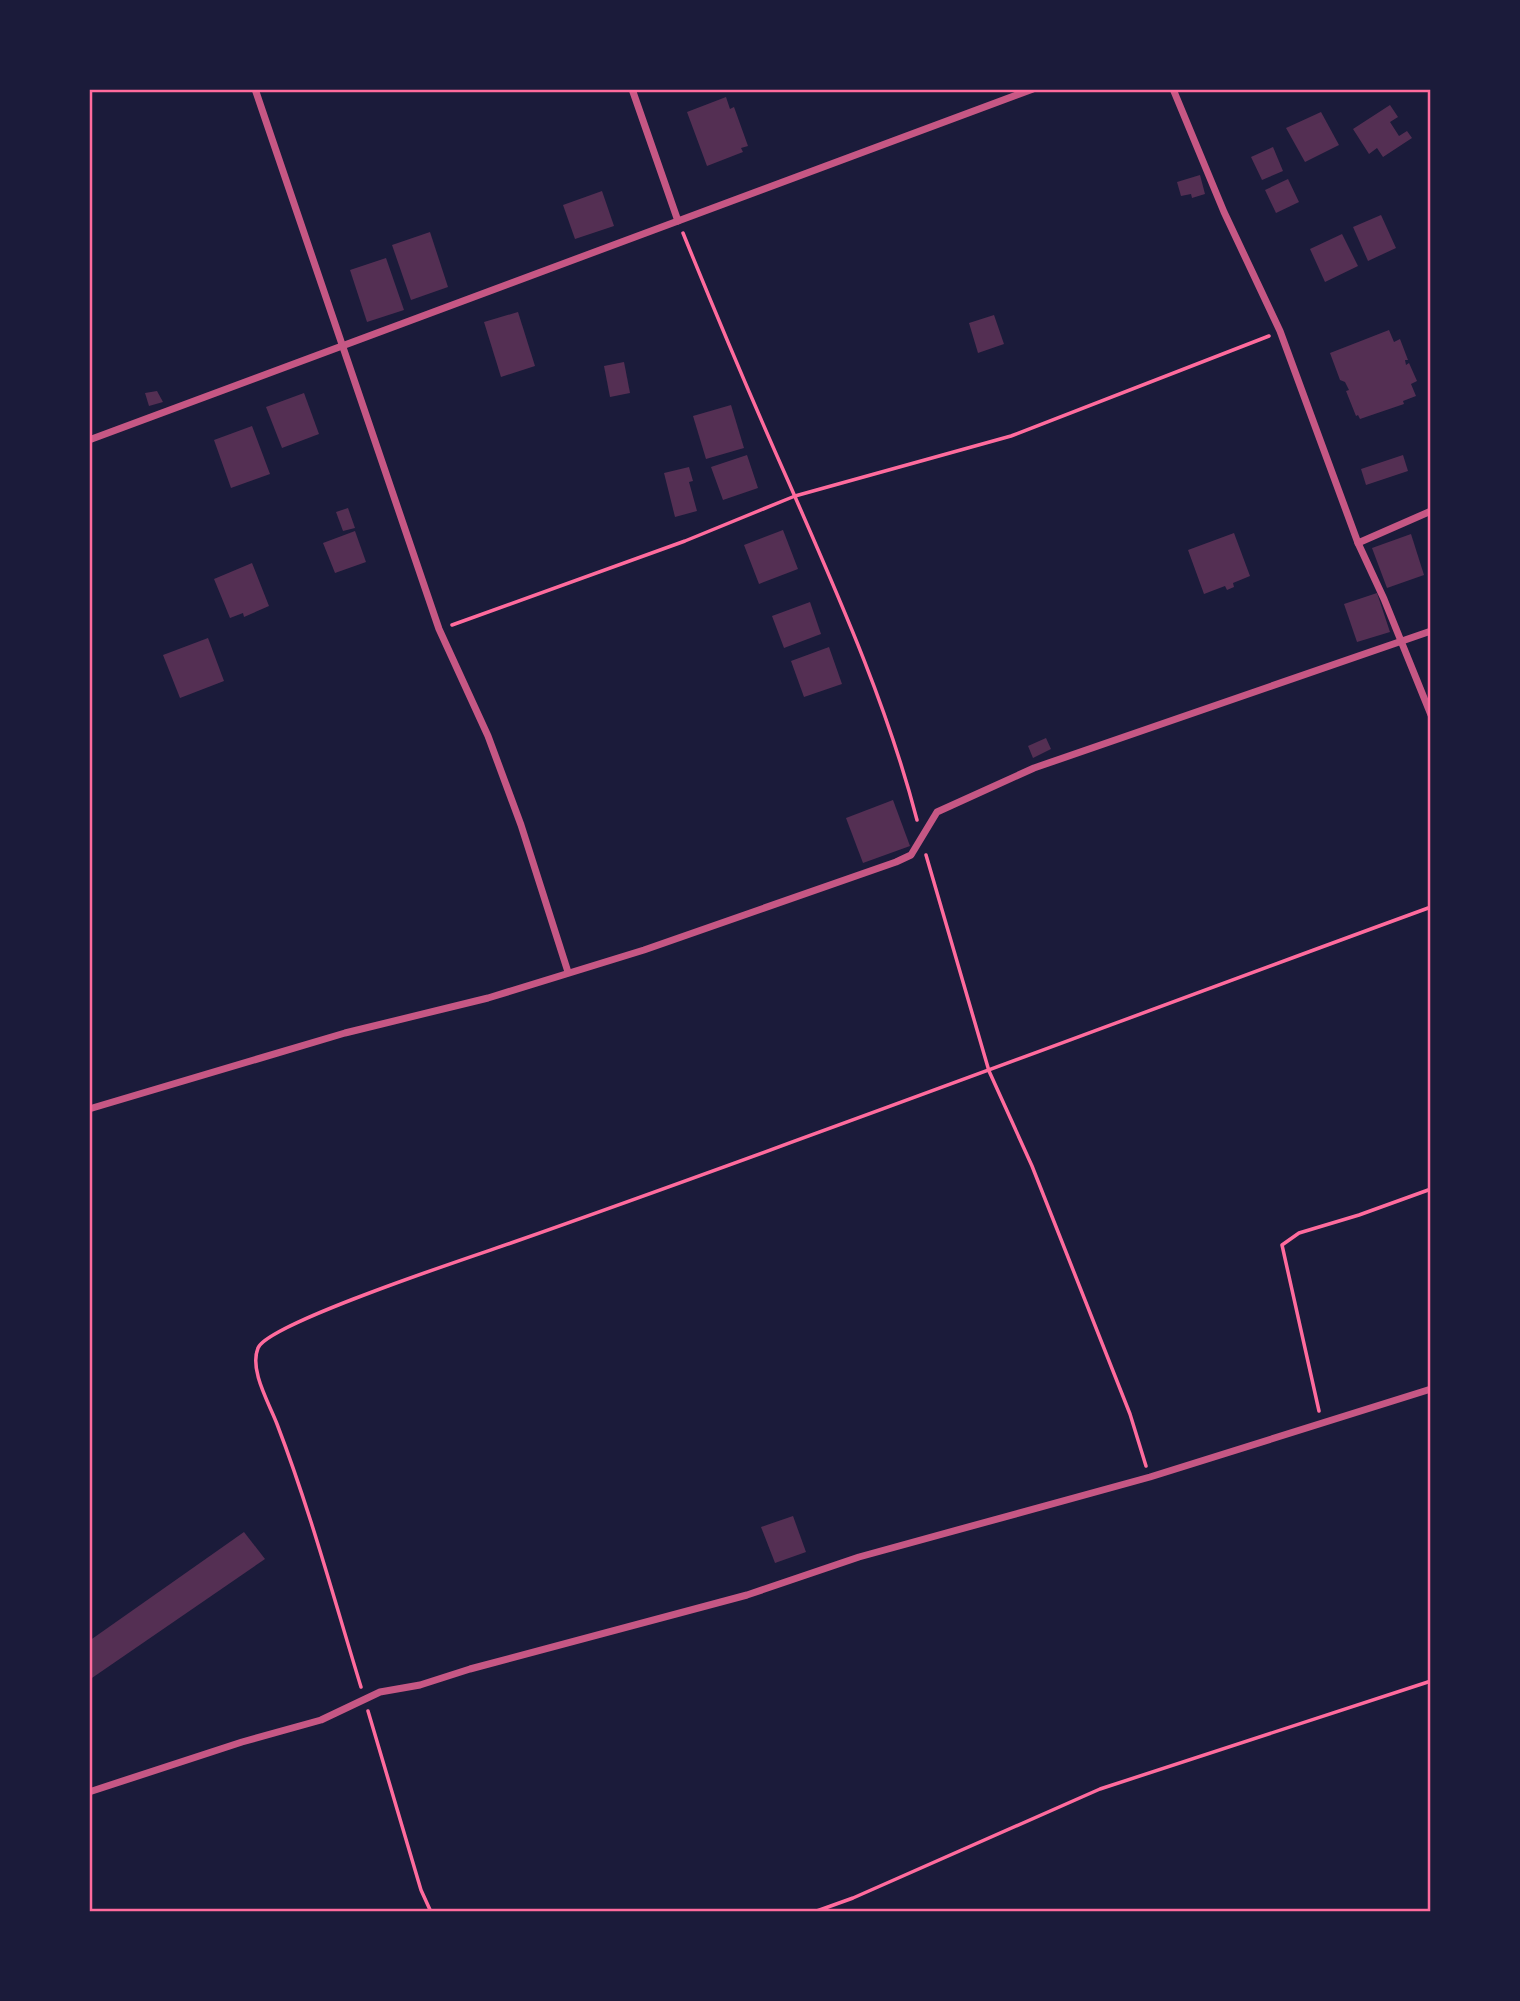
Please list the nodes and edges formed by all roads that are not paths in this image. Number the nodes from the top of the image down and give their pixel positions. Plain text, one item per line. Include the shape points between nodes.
1 (256, 89) edge
2 (632, 89) edge
3 (1033, 89) edge
4 (1173, 89) edge
5 (678, 221) junction
6 (343, 346) junction
7 (89, 440) edge
8 (1431, 511) edge
9 (1358, 543) junction
10 (1431, 631) edge
11 (1400, 642) junction
12 (1431, 715) edge
13 (568, 972) junction
14 (89, 1109) edge
15 (1431, 1389) edge
16 (89, 1792) edge

1 - 6 street
2 - 5 street
3 - 5 street
4 - 9 street via 1280,331
5 - 6 street
6 - 7 street
6 - 13 street via 439,629 488,736
8 - 9 street
9 - 11 street
10 - 11 street
11 - 12 street
11 - 13 street via 1034,768 937,812 911,855 896,862
13 - 14 street
15 - 16 street via 1150,1477 859,1557 747,1595 380,1692 321,1720

